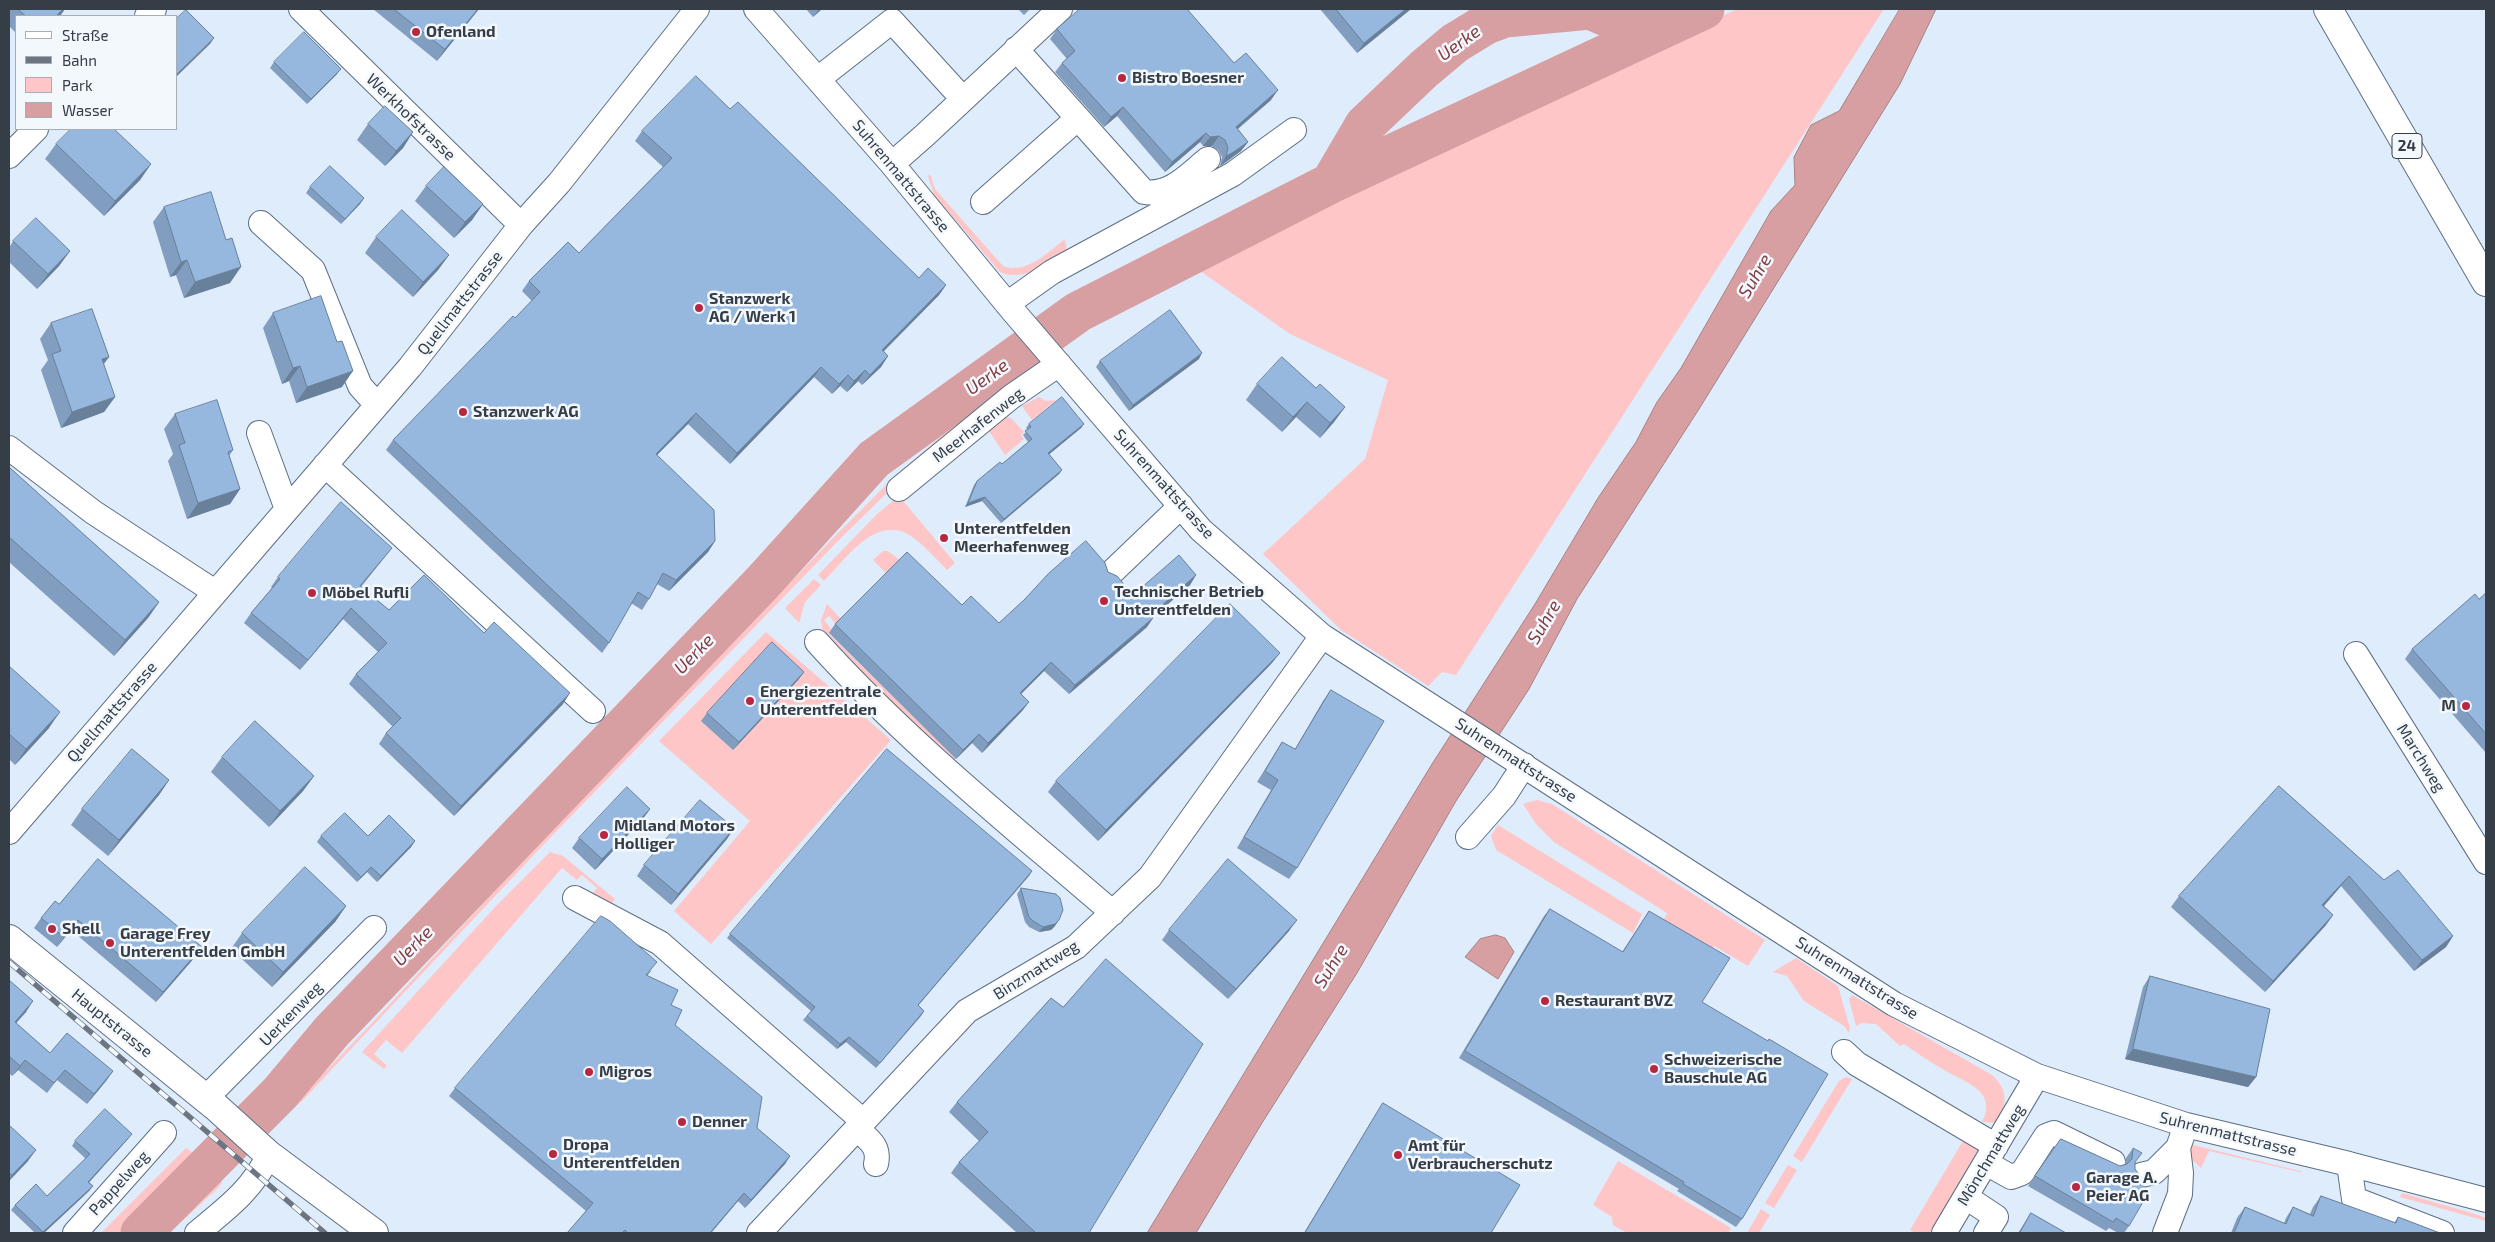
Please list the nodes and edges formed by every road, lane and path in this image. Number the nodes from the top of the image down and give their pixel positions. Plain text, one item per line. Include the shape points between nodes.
1 (301, 9) edge
2 (697, 9) edge
3 (756, 9) edge
4 (1060, 9) edge
5 (2328, 9) edge
6 (1016, 49) junction
7 (818, 79) junction
8 (963, 99) junction
9 (1078, 118) junction
10 (35, 130) edge
11 (1294, 130) dead end
12 (9, 156) edge
13 (1208, 159) dead end
14 (892, 164) junction
15 (984, 202) dead end
16 (261, 223) dead end
17 (521, 225) junction
18 (2486, 282) edge
19 (1010, 307) junction
20 (1055, 360) junction
21 (377, 405) junction
22 (259, 433) dead end
23 (9, 448) edge
24 (325, 465) junction
25 (899, 488) dead end
26 (1181, 506) junction
27 (287, 509) junction
28 (1112, 572) edge
29 (215, 592) junction
30 (1322, 636) junction
31 (817, 642) dead end
32 (2356, 654) dead end
33 (593, 711) dead end
34 (1517, 760) junction
35 (9, 832) edge
36 (1468, 837) dead end
37 (2486, 862) edge
38 (575, 898) dead end
39 (1113, 913) junction
40 (374, 928) dead end
41 (9, 939) edge
42 (1844, 1052) dead end
43 (2037, 1076) junction
44 (210, 1102) junction
45 (860, 1125) junction
46 (2186, 1125) junction
47 (164, 1133) dead end
48 (2178, 1148) junction
49 (264, 1150) junction
50 (1991, 1155) junction
51 (2113, 1162) edge
52 (876, 1164) dead end
53 (2349, 1164) junction
54 (2141, 1175) edge
55 (1966, 1197) junction
56 (2486, 1200) edge
57 (75, 1233) edge
58 (197, 1233) edge
59 (374, 1233) edge
60 (759, 1233) edge
61 (1944, 1233) edge
62 (1986, 1233) edge
63 (2165, 1233) edge
64 (2442, 1233) edge

1 - 17 street, Werkhofstrasse
2 - 17 street, Quellmattstrasse via 559,183
3 - 7 street, Suhrenmattstrasse
4 - 6 street
5 - 18 main road, 24
6 - 8 street
6 - 9 street
7 - 8 street via 892,21
7 - 14 street, Suhrenmattstrasse
8 - 14 street
9 - 13 street via 1144,192 1154,194 1177,185
9 - 15 street
10 - 12 street
11 - 19 street via 1233,174 1052,272
14 - 19 street, Suhrenmattstrasse
16 - 21 street via 313,270 360,386
17 - 21 street, Quellmattstrasse
19 - 20 street, Suhrenmattstrasse
20 - 25 street, Meerhafenweg
20 - 26 street, Suhrenmattstrasse
21 - 24 street, Quellmattstrasse
22 - 27 street
23 - 29 street via 93,512
24 - 27 street, Quellmattstrasse
24 - 33 street
26 - 28 street
26 - 30 street, Suhrenmattstrasse via 1201,530
27 - 29 street, Quellmattstrasse
29 - 35 street, Quellmattstrasse
30 - 34 street, Suhrenmattstrasse
30 - 39 street, Binzmattweg via 1150,877
31 - 39 street via 862,692 931,758
32 - 37 street, Marchweg
34 - 36 street via 1504,796
34 - 43 street, Suhrenmattstrasse via 1894,1004
38 - 45 street via 660,943
39 - 45 street, Binzmattweg via 1076,946 967,1011
40 - 44 street, Uerkenweg
41 - 44 main road, Hauptstrasse
42 - 50 street
43 - 46 street, Suhrenmattstrasse
43 - 50 street, Mönchmattweg
44 - 49 main road, Hauptstrasse
45 - 52 street via 876,1148
45 - 60 street, Binzmattweg
46 - 48 street
46 - 53 street, Suhrenmattstrasse
47 - 57 street, Pappelweg
48 - 54 street via 2154,1172
48 - 63 street via 2180,1194
49 - 58 street via 258,1178
49 - 59 main road, Hauptstrasse
50 - 51 street via 2011,1177 2022,1174 2046,1136 2054,1133
50 - 55 street, Mönchmattweg
53 - 56 street, Suhrenmattstrasse
53 - 64 street via 2354,1199
55 - 61 street, Mönchmattweg
55 - 62 street via 1996,1217

